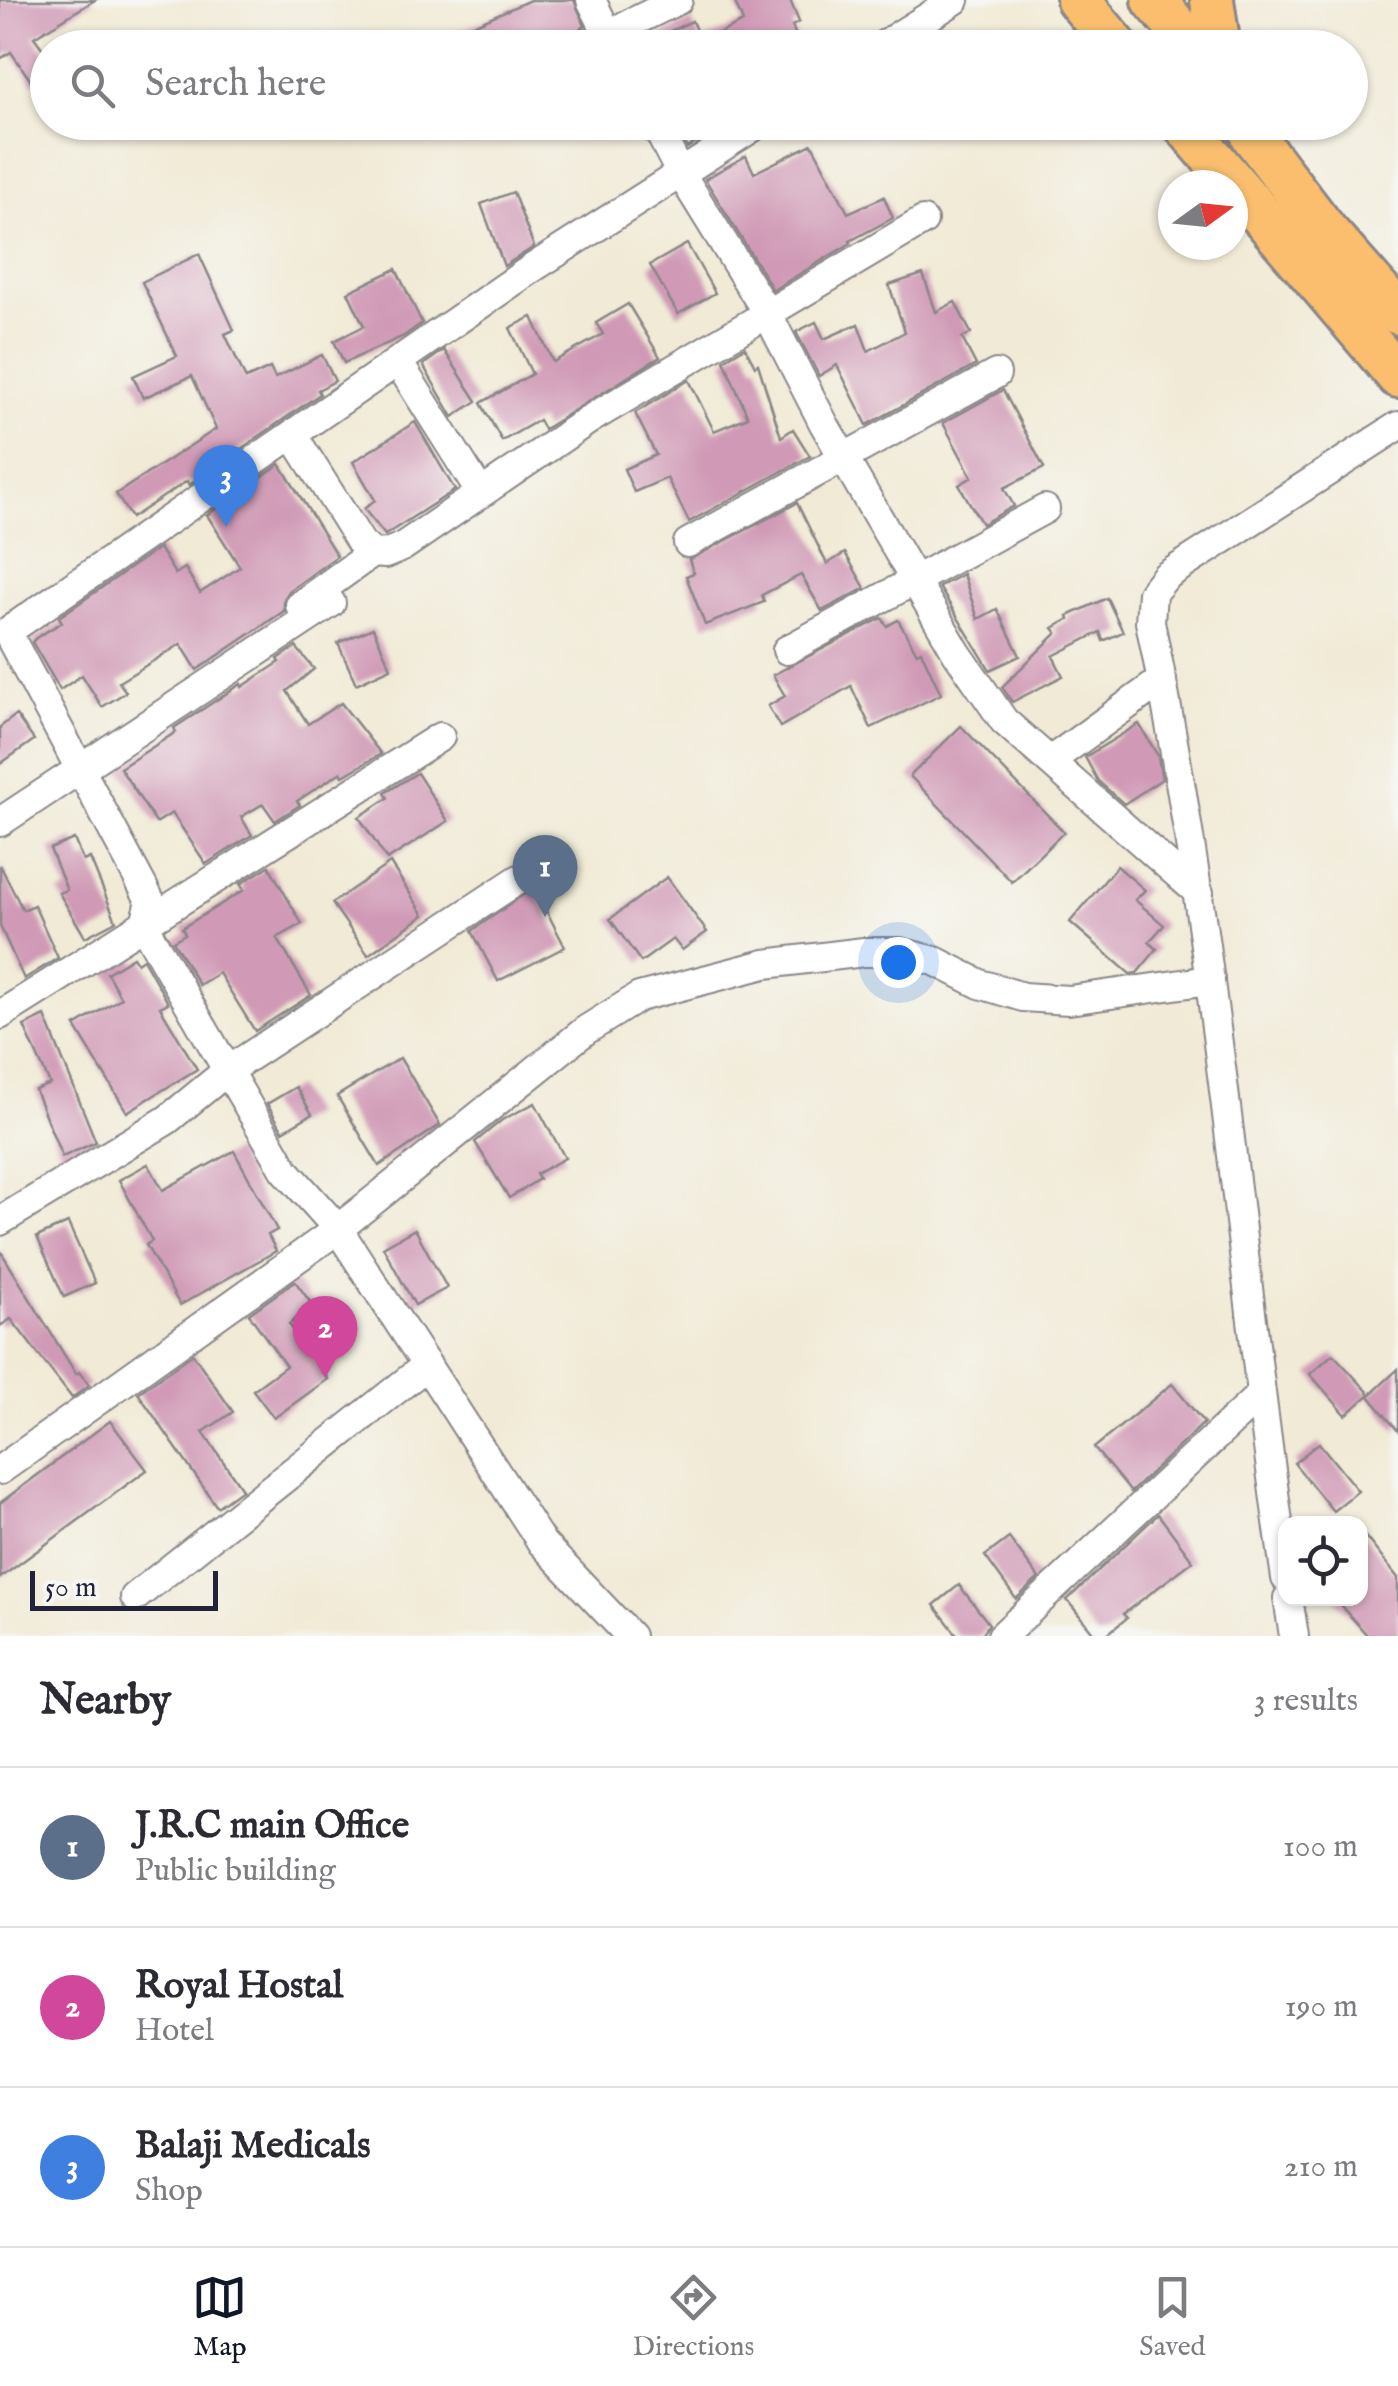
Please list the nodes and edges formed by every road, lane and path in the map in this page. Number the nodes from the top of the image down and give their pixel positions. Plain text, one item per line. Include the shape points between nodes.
1 (591, 0) edge
2 (678, 0) edge
3 (955, 0) edge
4 (1078, 0) edge
5 (1154, 0) edge
6 (1212, 0) edge
7 (606, 30) edge
8 (630, 30) edge
9 (907, 30) edge
10 (1103, 30) edge
11 (1180, 30) edge
12 (1216, 30) edge
13 (663, 140) edge
14 (733, 140) edge
15 (1197, 140) edge
16 (1256, 140) edge
17 (1278, 140) edge
18 (681, 174) junction
19 (923, 221) dead end
20 (1398, 278) edge
21 (1398, 313) edge
22 (767, 314) junction
23 (398, 362) junction
24 (996, 374) dead end
25 (1398, 376) edge
26 (1398, 426) edge
27 (294, 435) junction
28 (842, 456) junction
29 (480, 492) junction
30 (1045, 510) dead end
31 (688, 543) dead end
32 (372, 553) junction
33 (915, 580) junction
34 (331, 602) dead end
35 (2, 628) edge
36 (787, 650) dead end
37 (1162, 680) junction
38 (437, 728) dead end
39 (86, 758) junction
40 (1050, 761) junction
41 (0, 822) edge
42 (516, 873) dead end
43 (1200, 894) junction
44 (147, 914) junction
45 (1210, 980) junction
46 (0, 1015) edge
47 (225, 1067) junction
48 (0, 1220) edge
49 (338, 1228) junction
50 (427, 1365) junction
51 (1259, 1396) junction
52 (0, 1470) edge
53 (1278, 1524) edge
54 (135, 1598) dead end
55 (1289, 1606) edge
56 (630, 1636) edge
57 (1002, 1636) edge
58 (1294, 1636) edge

1 - 7 street
2 - 8 street
3 - 9 street
4 - 10 main road
5 - 11 main road
6 - 12 main road
13 - 18 street
14 - 18 street
15 - 25 main road
16 - 21 main road
17 - 20 main road
18 - 22 street
18 - 23 street
19 - 22 street
22 - 28 street
22 - 29 street
23 - 27 street
23 - 29 street
24 - 28 street
26 - 37 street via 1166,576 1152,593 1150,622
27 - 32 street
27 - 35 street
28 - 31 street
28 - 33 street
29 - 32 street via 402,547
30 - 33 street
32 - 39 street
33 - 36 street
33 - 40 street via 1004,721
34 - 39 street
35 - 39 street
37 - 40 street
37 - 43 street
38 - 44 street
39 - 41 street
39 - 44 street
40 - 43 street
42 - 47 street
43 - 45 street
44 - 46 street
44 - 47 street
45 - 49 street via 1070,1000 1038,998 980,984 900,952 765,964 703,978 639,997 586,1030
45 - 51 street
47 - 48 street via 167,1120
47 - 49 street via 286,1170
49 - 50 street
49 - 52 street
50 - 54 street
50 - 56 street via 542,1543
51 - 53 street
51 - 57 street
55 - 58 street

